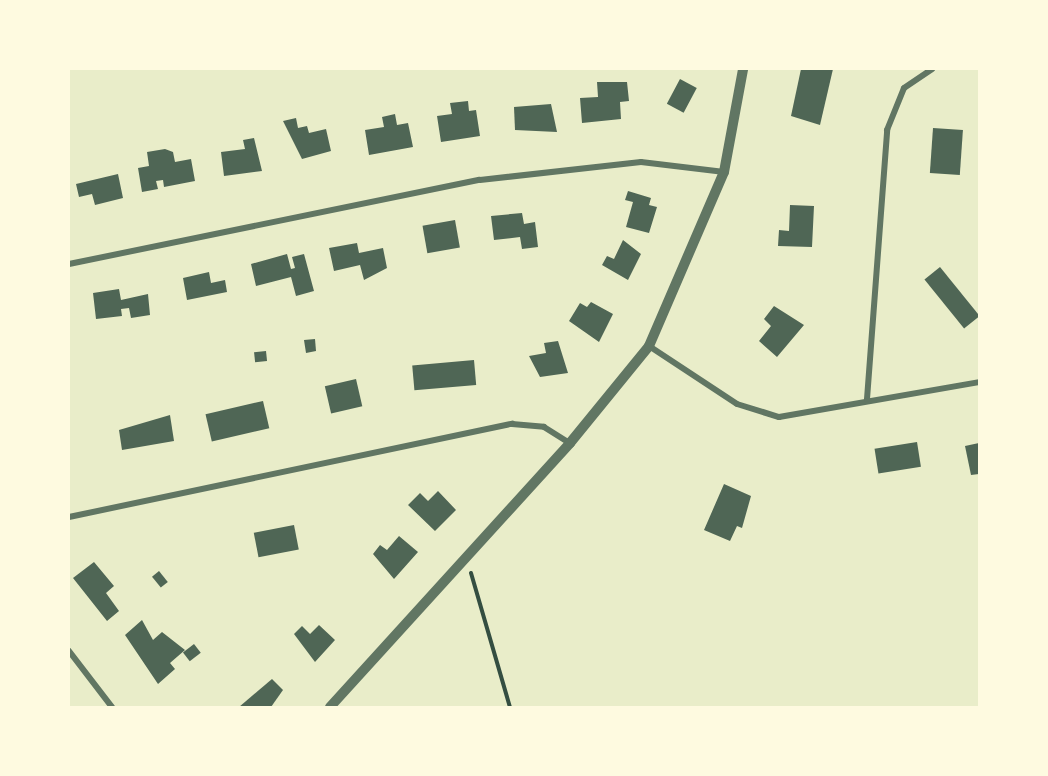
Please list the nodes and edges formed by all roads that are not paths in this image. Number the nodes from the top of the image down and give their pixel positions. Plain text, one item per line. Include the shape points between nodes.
1 (743, 69) edge
2 (932, 69) edge
3 (724, 172) junction
4 (69, 264) edge
5 (649, 346) junction
6 (979, 382) edge
7 (867, 399) junction
8 (570, 443) junction
9 (69, 517) edge
10 (69, 651) edge
11 (112, 707) edge
12 (330, 707) edge

1 - 3 street
2 - 7 street via 904,88 887,130
3 - 4 street via 641,162 480,180
3 - 5 street
5 - 7 street via 737,404 765,415 809,416
5 - 8 street
6 - 7 street
8 - 9 street via 544,426 512,424
8 - 12 street
10 - 11 street

